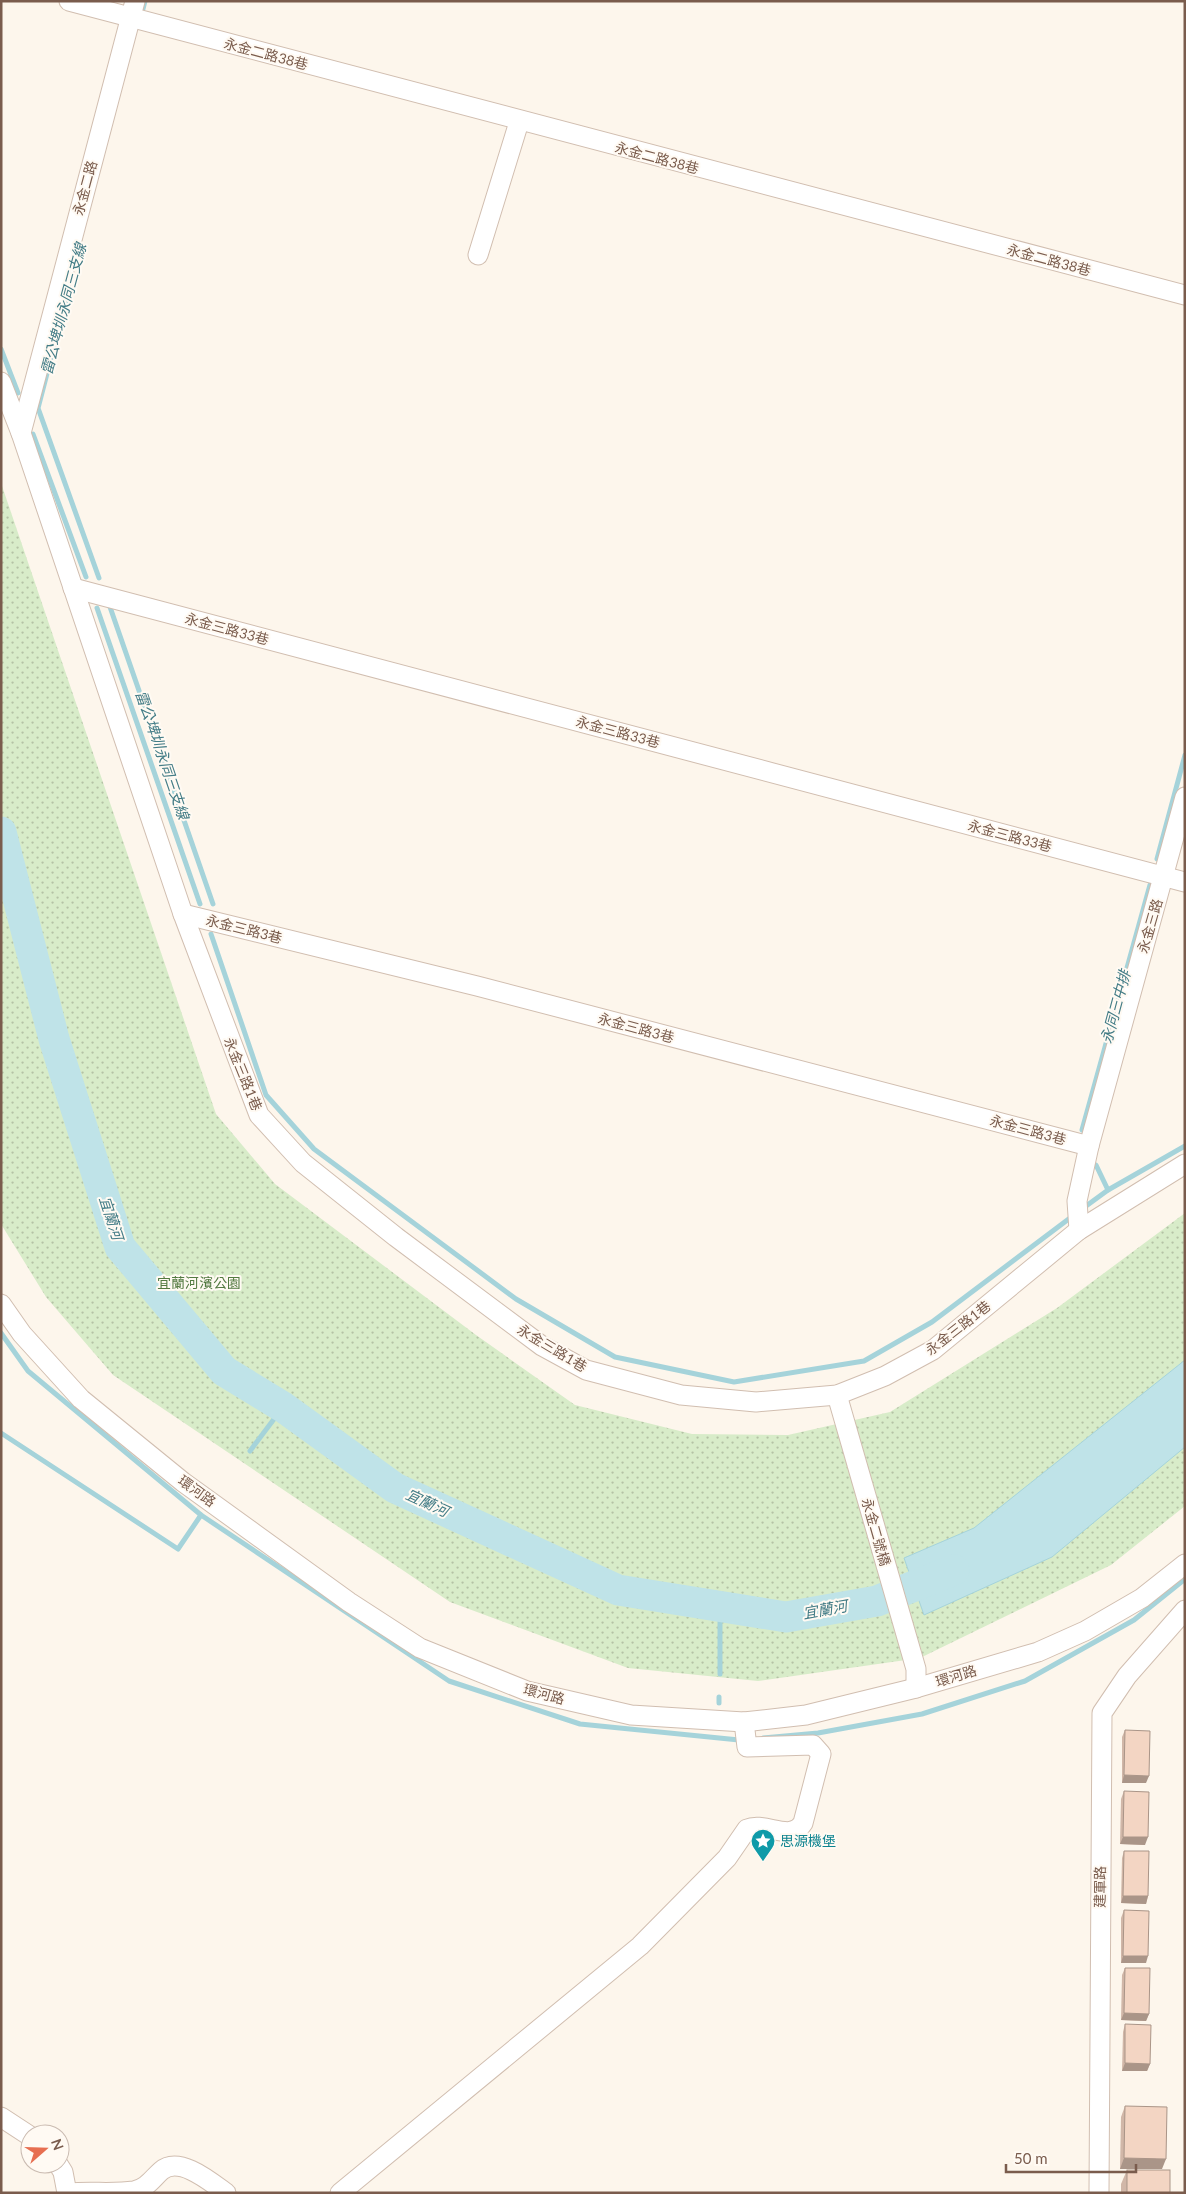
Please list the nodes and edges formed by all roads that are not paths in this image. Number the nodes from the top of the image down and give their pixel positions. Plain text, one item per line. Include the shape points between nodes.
1 (69, 1) edge
2 (133, 9) edge
3 (519, 122) junction
4 (478, 255) dead end
5 (1185, 296) edge
6 (1, 382) edge
7 (21, 433) junction
8 (73, 588) junction
9 (1185, 796) edge
10 (1164, 876) junction
11 (1185, 882) edge
12 (183, 914) junction
13 (1089, 1146) junction
14 (1185, 1164) edge
15 (1079, 1230) junction
16 (1, 1304) edge
17 (837, 1395) junction
18 (1185, 1564) edge
19 (1185, 1610) edge
20 (916, 1688) junction
21 (744, 1722) junction
22 (1, 2117) edge
23 (20, 2129) edge
24 (63, 2174) edge
25 (68, 2193) edge
26 (226, 2193) edge
27 (340, 2193) edge
28 (1098, 2193) edge

1 - 2 street, 永金二路38巷
2 - 3 street, 永金二路38巷
2 - 7 street, 永金二路
3 - 4 street
3 - 5 street, 永金二路38巷
6 - 7 street, 永金三路1巷
7 - 8 street, 永金三路1巷
8 - 10 street, 永金三路33巷
8 - 12 street, 永金三路1巷
9 - 10 street, 永金三路
10 - 11 street, 永金三路33巷
10 - 13 street, 永金三路
12 - 13 street, 永金三路3巷 via 477,986
12 - 17 street, 永金三路1巷 via 259,1115 303,1163 512,1324 542,1346 586,1370 681,1395 756,1402
13 - 15 street, 永金三路 via 1077,1201
14 - 15 street, 永金三路1巷
15 - 17 street, 永金三路1巷 via 934,1350 885,1376
16 - 21 street, 環河路 via 22,1334 81,1399 183,1482 349,1602 420,1648 527,1691 631,1715
17 - 20 street, 永金二號橋 via 916,1669
18 - 20 street, 環河路 via 1142,1598 1078,1634 1038,1652
19 - 28 street, 建軍路 via 1127,1676 1102,1712
20 - 21 street, 環河路 via 806,1715
21 - 27 street via 747,1747 813,1745 820,1754 800,1829 792,1833 762,1826 747,1829 727,1858 640,1946
22 - 23 street
24 - 25 street
25 - 26 street via 132,2192 143,2188 168,2166 189,2169

